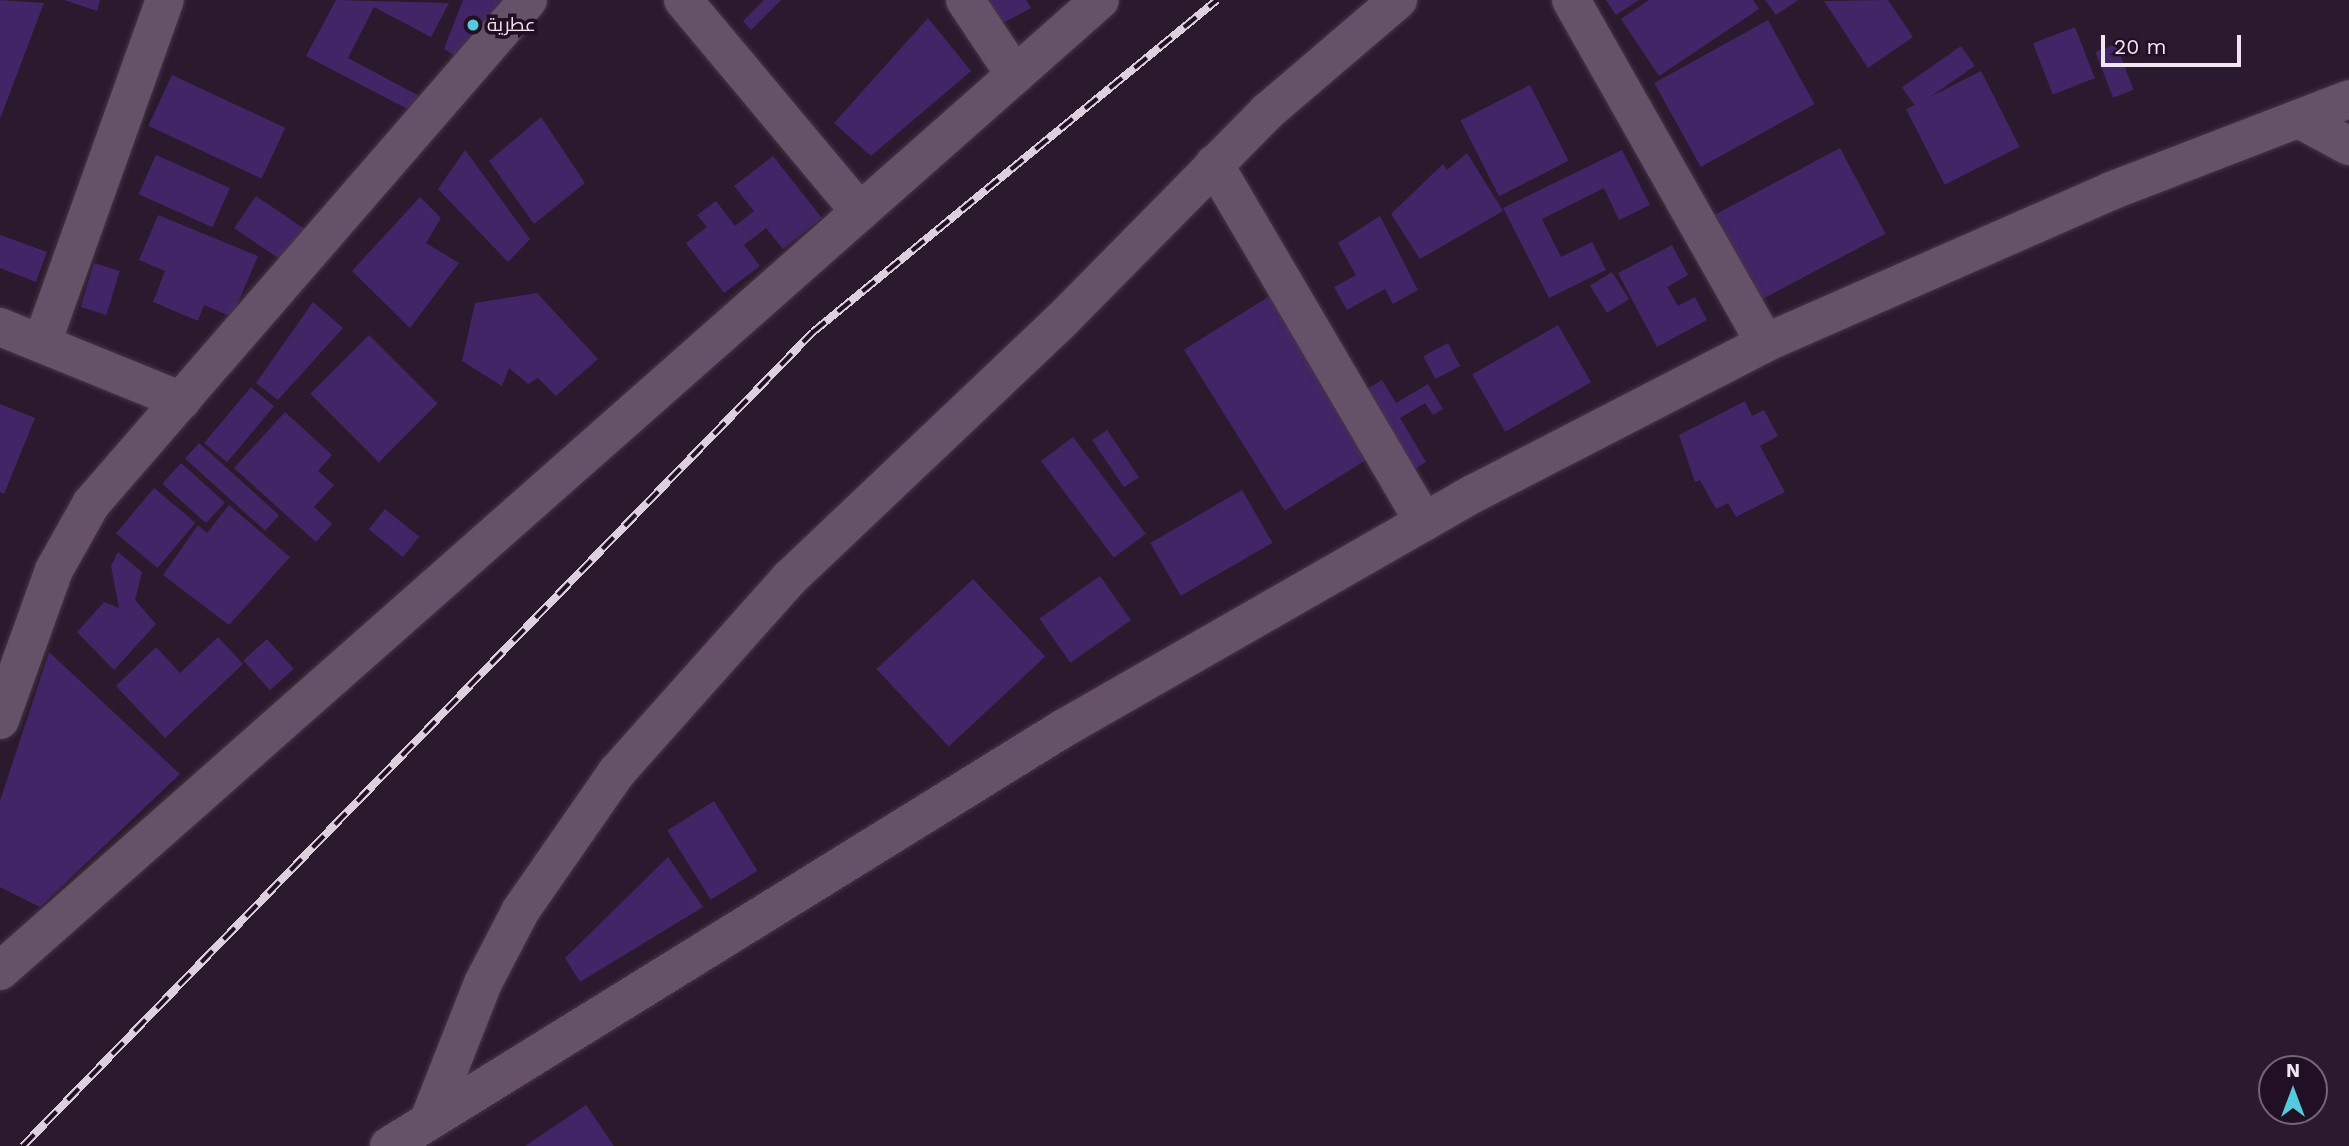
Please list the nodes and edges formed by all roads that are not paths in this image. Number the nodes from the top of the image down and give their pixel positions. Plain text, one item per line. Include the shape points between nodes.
1 (165, 0) edge
2 (528, 0) edge
3 (683, 0) edge
4 (965, 0) edge
5 (1100, 0) edge
6 (1398, 0) edge
7 (1571, 0) edge
8 (1015, 75) junction
9 (2349, 99) edge
10 (2301, 120) junction
11 (2349, 146) edge
12 (1214, 164) junction
13 (860, 212) junction
14 (0, 327) edge
15 (42, 343) junction
16 (1765, 343) junction
17 (182, 401) junction
18 (1424, 522) junction
19 (0, 720) edge
20 (0, 971) edge
21 (429, 1121) junction
22 (390, 1146) edge

1 - 15 street
2 - 17 street
3 - 13 street
4 - 8 street
5 - 8 street
6 - 12 street
7 - 16 street
8 - 13 street
9 - 10 street
10 - 11 street
10 - 16 street via 2112,191
12 - 18 street
12 - 21 street via 1060,322 790,578 617,772 521,910 483,983
13 - 20 street
14 - 15 street
15 - 17 street
16 - 18 street
17 - 19 street via 91,504 54,570
18 - 21 street via 1075,722
21 - 22 street

